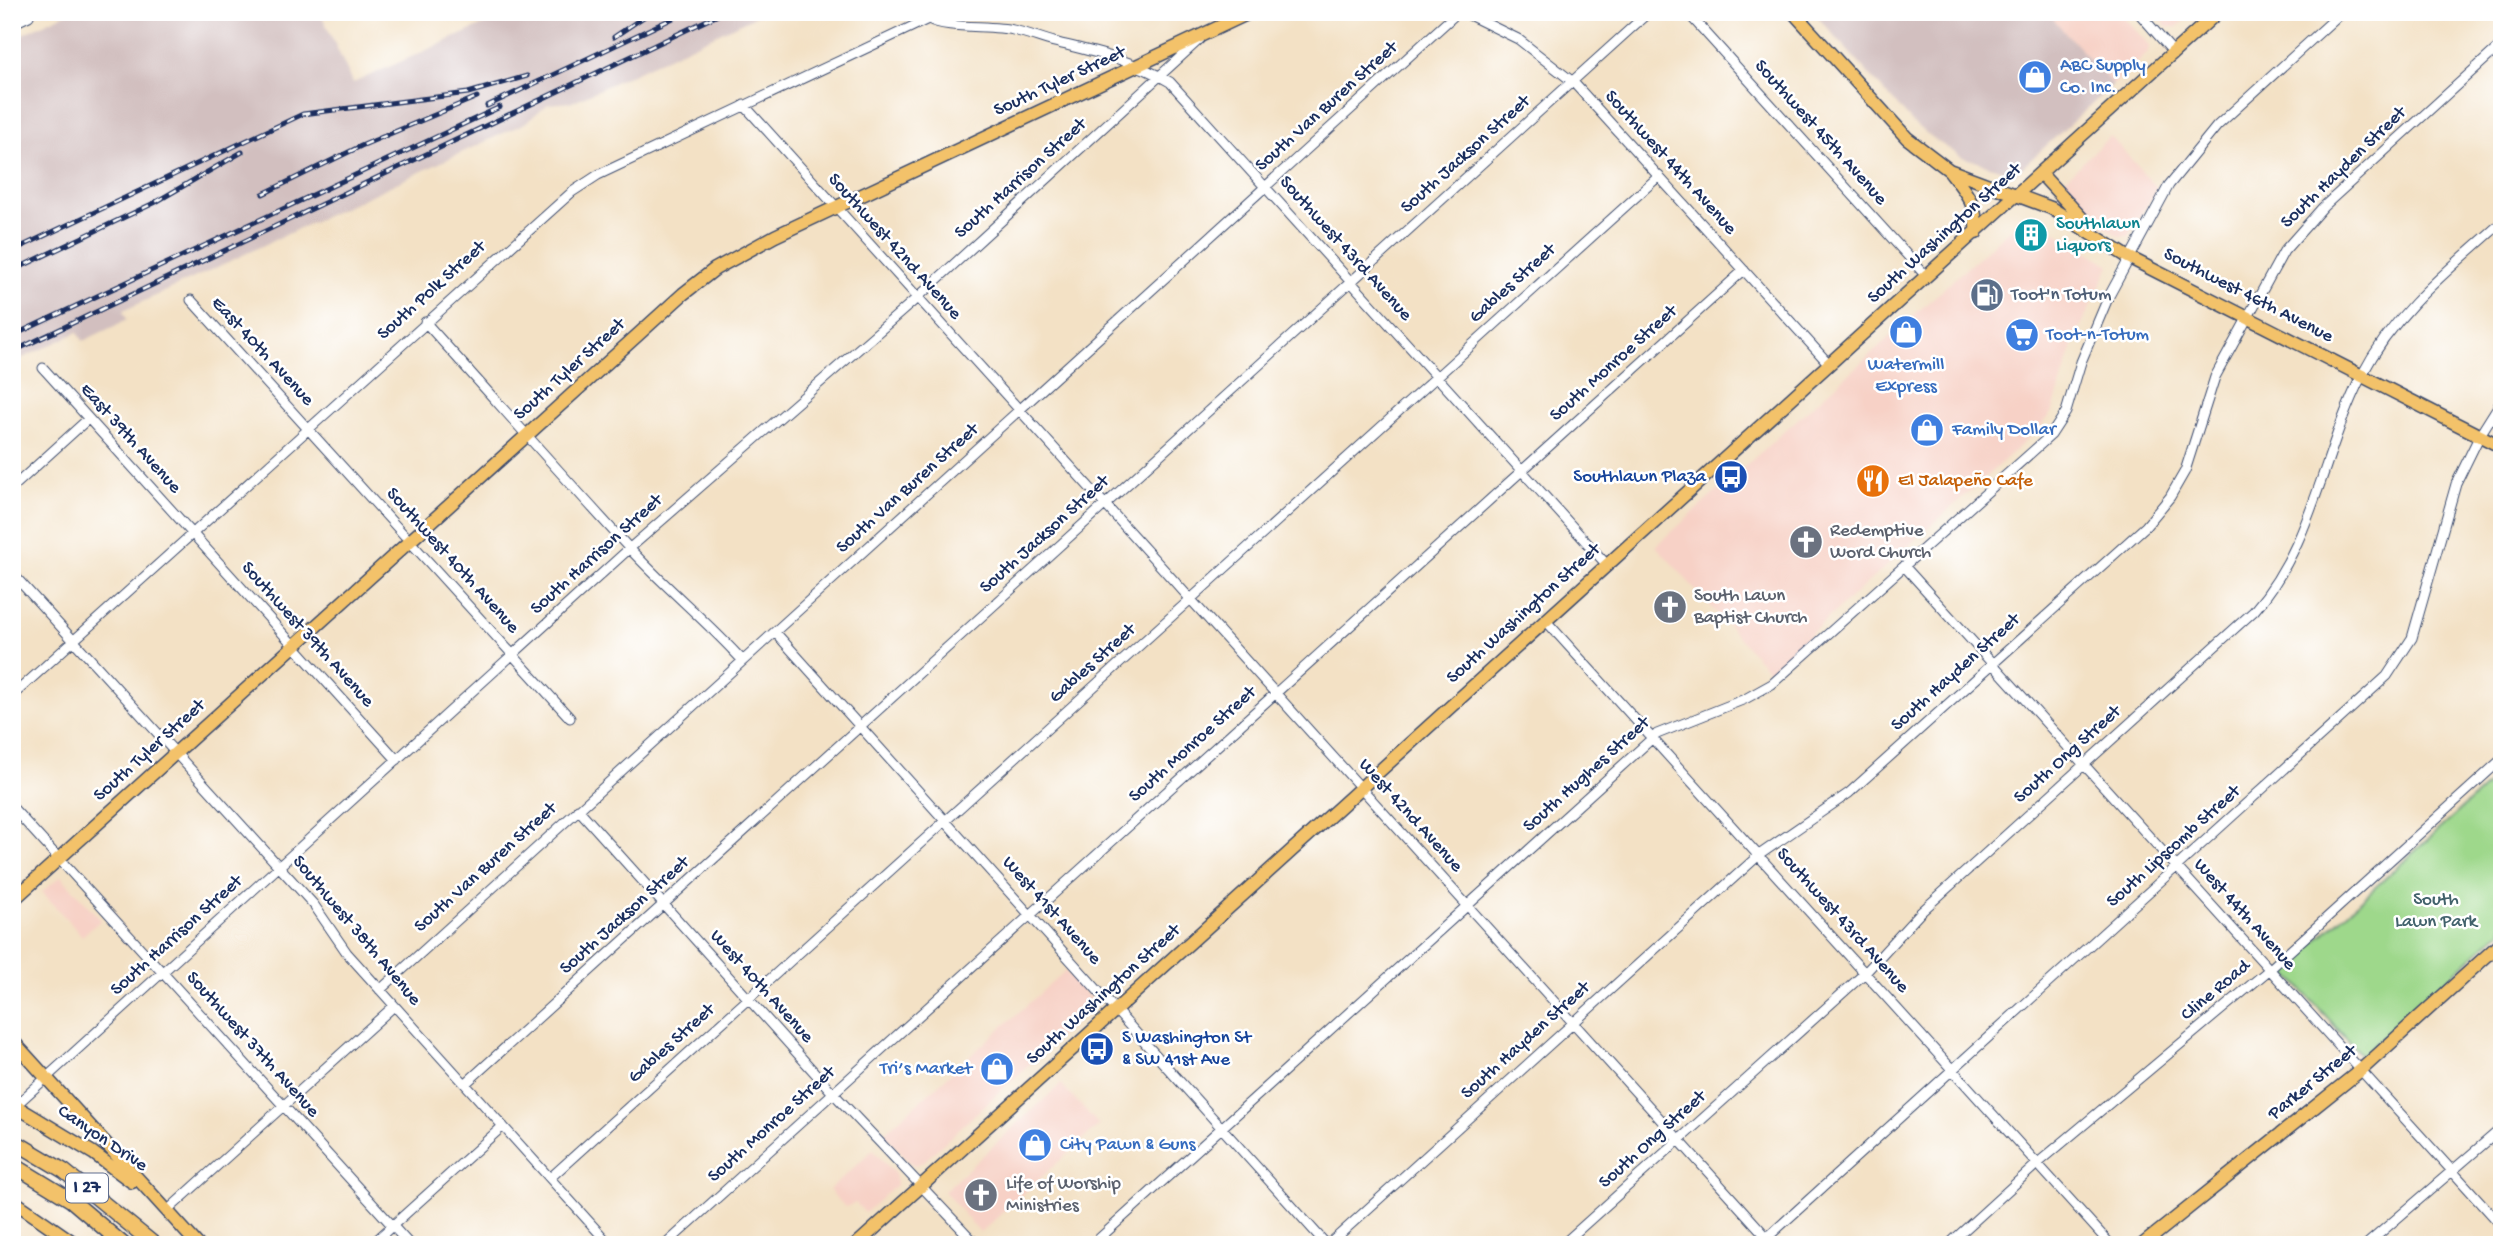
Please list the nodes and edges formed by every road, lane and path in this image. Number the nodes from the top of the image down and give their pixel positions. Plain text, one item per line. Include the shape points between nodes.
1 (943, 12) edge
2 (1251, 12) edge
3 (1460, 12) edge
4 (1649, 12) edge
5 (1687, 12) edge
6 (1793, 12) edge
7 (2138, 12) edge
8 (2218, 12) edge
9 (2342, 12) edge
10 (29, 16) dead end
11 (929, 19) junction
12 (12, 24) edge
13 (1206, 34) junction
14 (2502, 44) edge
15 (2174, 53) junction
16 (1141, 65) junction
17 (1160, 76) junction
18 (1573, 82) junction
19 (744, 106) junction
20 (1950, 170) junction
21 (2041, 174) junction
22 (1659, 176) junction
23 (1266, 187) junction
24 (2018, 195) junction
25 (835, 208) junction
26 (2502, 222) edge
27 (1976, 233) junction
28 (2122, 253) junction
29 (1744, 270) junction
30 (1927, 277) junction
31 (1351, 283) junction
32 (916, 298) junction
33 (191, 300) dead end
34 (2246, 317) junction
35 (425, 321) junction
36 (1829, 364) junction
37 (43, 368) dead end
38 (2362, 375) junction
39 (1437, 377) junction
40 (2502, 400) edge
41 (1020, 411) junction
42 (88, 419) junction
43 (308, 428) junction
44 (528, 435) junction
45 (2480, 435) junction
46 (2502, 447) edge
47 (1522, 471) junction
48 (12, 488) edge
49 (1105, 505) junction
50 (192, 533) junction
51 (412, 542) junction
52 (630, 548) junction
53 (1607, 565) junction
54 (1904, 566) junction
55 (12, 573) edge
56 (1190, 599) junction
57 (1546, 621) junction
58 (775, 632) junction
59 (74, 640) junction
60 (295, 648) junction
61 (513, 655) junction
62 (743, 661) junction
63 (1992, 664) junction
64 (1276, 694) junction
65 (12, 696) edge
66 (570, 718) dead end
67 (861, 726) junction
68 (1653, 738) junction
69 (177, 753) junction
70 (2502, 759) edge
71 (397, 760) junction
72 (2083, 765) junction
73 (1362, 788) junction
74 (12, 807) edge
75 (578, 809) junction
76 (946, 821) junction
77 (1759, 855) junction
78 (59, 859) junction
79 (280, 867) junction
80 (2177, 868) junction
81 (12, 901) edge
82 (663, 904) junction
83 (1468, 906) junction
84 (1031, 915) junction
85 (2502, 942) edge
86 (2270, 969) junction
87 (163, 973) junction
88 (1865, 973) junction
89 (380, 989) junction
90 (749, 999) junction
91 (394, 1006) junction
92 (1116, 1010) junction
93 (1572, 1021) junction
94 (12, 1040) edge
95 (1953, 1070) junction
96 (2361, 1070) junction
97 (47, 1078) junction
98 (465, 1084) junction
99 (833, 1093) junction
100 (14, 1105) edge
101 (284, 1107) junction
102 (503, 1126) junction
103 (1221, 1128) junction
104 (2502, 1128) edge
105 (102, 1139) junction
106 (1679, 1139) junction
107 (12, 1140) edge
108 (93, 1153) junction
109 (2038, 1163) junction
110 (12, 1164) edge
111 (2454, 1172) junction
112 (550, 1178) junction
113 (921, 1186) junction
114 (12, 1200) edge
115 (167, 1211) junction
116 (392, 1225) junction
117 (2502, 1226) edge
118 (1770, 1241) edge
119 (153, 1243) edge
120 (609, 1244) edge
121 (77, 1245) edge
122 (122, 1245) edge
123 (198, 1245) edge
124 (371, 1245) edge
125 (410, 1245) edge
126 (666, 1245) edge
127 (856, 1245) edge
128 (976, 1245) edge
129 (1092, 1245) edge
130 (1328, 1245) edge
131 (1562, 1245) edge
132 (1759, 1245) edge
133 (1948, 1245) edge
134 (2110, 1245) edge
135 (2142, 1245) edge
136 (2366, 1245) edge

1 - 11 street, South Polk Street
2 - 13 main road, South Tyler Street
3 - 18 street, Southwest 44th Avenue via 1518,39
3 - 23 street, South Van Buren Street
4 - 18 street, South Jackson Street
5 - 30 street, Southwest 45th Avenue
6 - 20 main road, Southwest 46th Avenue via 1907,138
7 - 15 street
8 - 15 main road, South Washington Street
9 - 28 street, South Hughes Street via 2217,126
10 - 12 street
11 - 16 street, Southwest 43rd Avenue via 938,25 1013,29
11 - 19 street, South Polk Street
13 - 16 main road, South Tyler Street
13 - 17 street, South Harrison Street
14 - 34 street, South Hayden Street via 2300,230
15 - 21 main road, South Washington Street
16 - 17 street, Southwest 43rd Avenue
16 - 25 main road, South Tyler Street
17 - 23 street, Southwest 43rd Avenue
17 - 32 street, South Harrison Street
18 - 22 street, Southwest 44th Avenue
18 - 31 street, South Jackson Street
19 - 25 street, Southwest 42nd Avenue
19 - 35 street, South Polk Street via 598,175 572,192
20 - 24 main road, Southwest 46th Avenue
20 - 27 main road via 1972,200
21 - 24 main road, South Washington Street
21 - 28 main road via 2087,225
22 - 29 street, Southwest 44th Avenue
22 - 39 street, Gables Street
23 - 31 street, Southwest 43rd Avenue
23 - 41 street, South Van Buren Street
24 - 27 main road, South Washington Street
24 - 28 main road, Southwest 46th Avenue via 2051,208
25 - 32 street, Southwest 42nd Avenue
25 - 44 main road, South Tyler Street via 715,268
26 - 38 street, South Ong Street via 2409,306 2378,345
27 - 30 main road, South Washington Street
28 - 34 main road, Southwest 46th Avenue
28 - 54 street, South Hughes Street via 2060,424
29 - 36 street, Southwest 44th Avenue
29 - 47 street, South Monroe Street
30 - 36 main road, South Washington Street
31 - 39 street, Southwest 43rd Avenue
31 - 49 street, South Jackson Street
32 - 41 street, Southwest 42nd Avenue
32 - 52 street, South Harrison Street
33 - 43 street, East 40th Avenue
34 - 38 main road, Southwest 46th Avenue
34 - 63 street, South Hayden Street via 2215,377 2188,464 2170,497 2146,526
35 - 43 street, South Polk Street
35 - 44 street
36 - 53 main road, South Washington Street
37 - 42 street, East 39th Avenue
38 - 45 main road, Southwest 46th Avenue
38 - 72 street, South Ong Street via 2330,449 2304,532 2281,577 2254,611
39 - 47 street, Southwest 43rd Avenue
39 - 56 street, Gables Street
40 - 45 street, South Lipscomb Street
41 - 49 street, West 42nd Avenue
41 - 58 street, South Van Buren Street
42 - 48 street
42 - 50 street, East 39th Avenue
43 - 50 street, South Polk Street
43 - 51 street, Southwest 40th Avenue
44 - 51 main road, South Tyler Street
44 - 52 street
45 - 46 main road, Southwest 46th Avenue
45 - 80 street, South Lipscomb Street via 2456,484 2420,615 2399,661 2374,690
47 - 53 street, Southwest 43rd Avenue
47 - 64 street, South Monroe Street
49 - 56 street, West 42nd Avenue
49 - 67 street, South Jackson Street
50 - 59 street, South Polk Street
50 - 60 street, Southwest 39th Avenue
51 - 60 main road, South Tyler Street
51 - 61 street, Southwest 40th Avenue
52 - 61 street, South Harrison Street
52 - 62 street
53 - 57 main road, South Washington Street
54 - 63 street, West 44th Avenue
54 - 68 street, South Hughes Street via 1772,684 1745,699 1672,725
55 - 59 street, Southwest 38th Avenue
56 - 64 street, West 42nd Avenue
56 - 76 street, Gables Street
57 - 68 street, Southwest 43rd Avenue
57 - 73 main road, South Washington Street
58 - 62 street, South Van Buren Street
58 - 67 street, West 41st Avenue
59 - 65 street, South Polk Street
59 - 69 street, Southwest 38th Avenue
60 - 69 main road, South Tyler Street
60 - 71 street, Southwest 39th Avenue
61 - 66 street, Southwest 40th Avenue
61 - 71 street, South Harrison Street
62 - 75 street, South Van Buren Street
63 - 72 street, West 44th Avenue
63 - 77 street, South Hayden Street via 1849,793
64 - 73 street, West 42nd Avenue
64 - 84 street, South Monroe Street
67 - 76 street, West 41st Avenue
67 - 82 street, South Jackson Street
68 - 77 street, Southwest 43rd Avenue
68 - 83 street, South Hughes Street
69 - 78 main road, South Tyler Street
69 - 79 street, Southwest 38th Avenue
70 - 86 street, Cline Road
71 - 79 street, South Harrison Street
72 - 80 street, West 44th Avenue
72 - 88 street, South Ong Street via 1921,912
73 - 83 street, West 42nd Avenue
73 - 92 main road, South Washington Street
74 - 78 street, Southwest 37th Avenue
75 - 82 street, West 40th Avenue
75 - 89 street, South Van Buren Street
76 - 84 street, West 41st Avenue
76 - 90 street, Gables Street
77 - 88 street, Southwest 43rd Avenue
77 - 93 street, South Hayden Street
78 - 81 main road, South Tyler Street
78 - 87 street, Southwest 37th Avenue
79 - 87 street, South Harrison Street
79 - 89 street, Southwest 38th Avenue
80 - 86 street, West 44th Avenue
80 - 95 street, South Lipscomb Street
82 - 90 street, West 40th Avenue
82 - 98 street, South Jackson Street
83 - 93 street, West 42nd Avenue
83 - 103 street, South Hughes Street
84 - 92 street, West 41st Avenue
84 - 99 street, South Monroe Street
85 - 96 main road, Parker Street
86 - 96 street, West 44th Avenue
86 - 109 street, Cline Road
87 - 97 street, South Harrison Street
87 - 101 street, Southwest 37th Avenue
88 - 95 street, Southwest 43rd Avenue
88 - 106 street, South Ong Street
89 - 91 street, Southwest 38th Avenue
90 - 99 street, West 40th Avenue
90 - 112 street, Gables Street
91 - 98 street, Southwest 38th Avenue
91 - 101 street
92 - 103 street, West 41st Avenue
92 - 113 main road, South Washington Street
93 - 106 street, West 42nd Avenue
93 - 130 street, South Hayden Street
94 - 97 main road
95 - 109 street, Southwest 43rd Avenue
95 - 118 street, South Lipscomb Street
96 - 111 street, West 44th Avenue
96 - 135 main road, Parker Street
97 - 100 street, South Harrison Street
97 - 105 main road
98 - 102 street, Southwest 38th Avenue
99 - 113 street, West 40th Avenue
99 - 126 street, South Monroe Street
100 - 108 main road, Canyon Drive
101 - 115 street
101 - 116 street, Southwest 37th Avenue
102 - 112 street, Southwest 38th Avenue
102 - 116 street
103 - 129 street, South Hughes Street
103 - 130 street, West 41st Avenue
104 - 111 street
105 - 108 main road
105 - 115 main road
106 - 118 street, West 42nd Avenue
106 - 131 street, South Ong Street
107 - 119 highway, I 27 via 64,1171
108 - 115 main road, Canyon Drive
109 - 133 street, Cline Road
109 - 134 street, Southwest 43rd Avenue
110 - 122 highway, I 27 via 71,1200
111 - 117 street, West 44th Avenue
111 - 136 street
112 - 120 street, Southwest 38th Avenue
113 - 127 main road, South Washington Street
113 - 128 street
114 - 121 main road
115 - 123 main road
116 - 124 street
116 - 125 street, Southwest 37th Avenue
118 - 132 street, South Lipscomb Street

